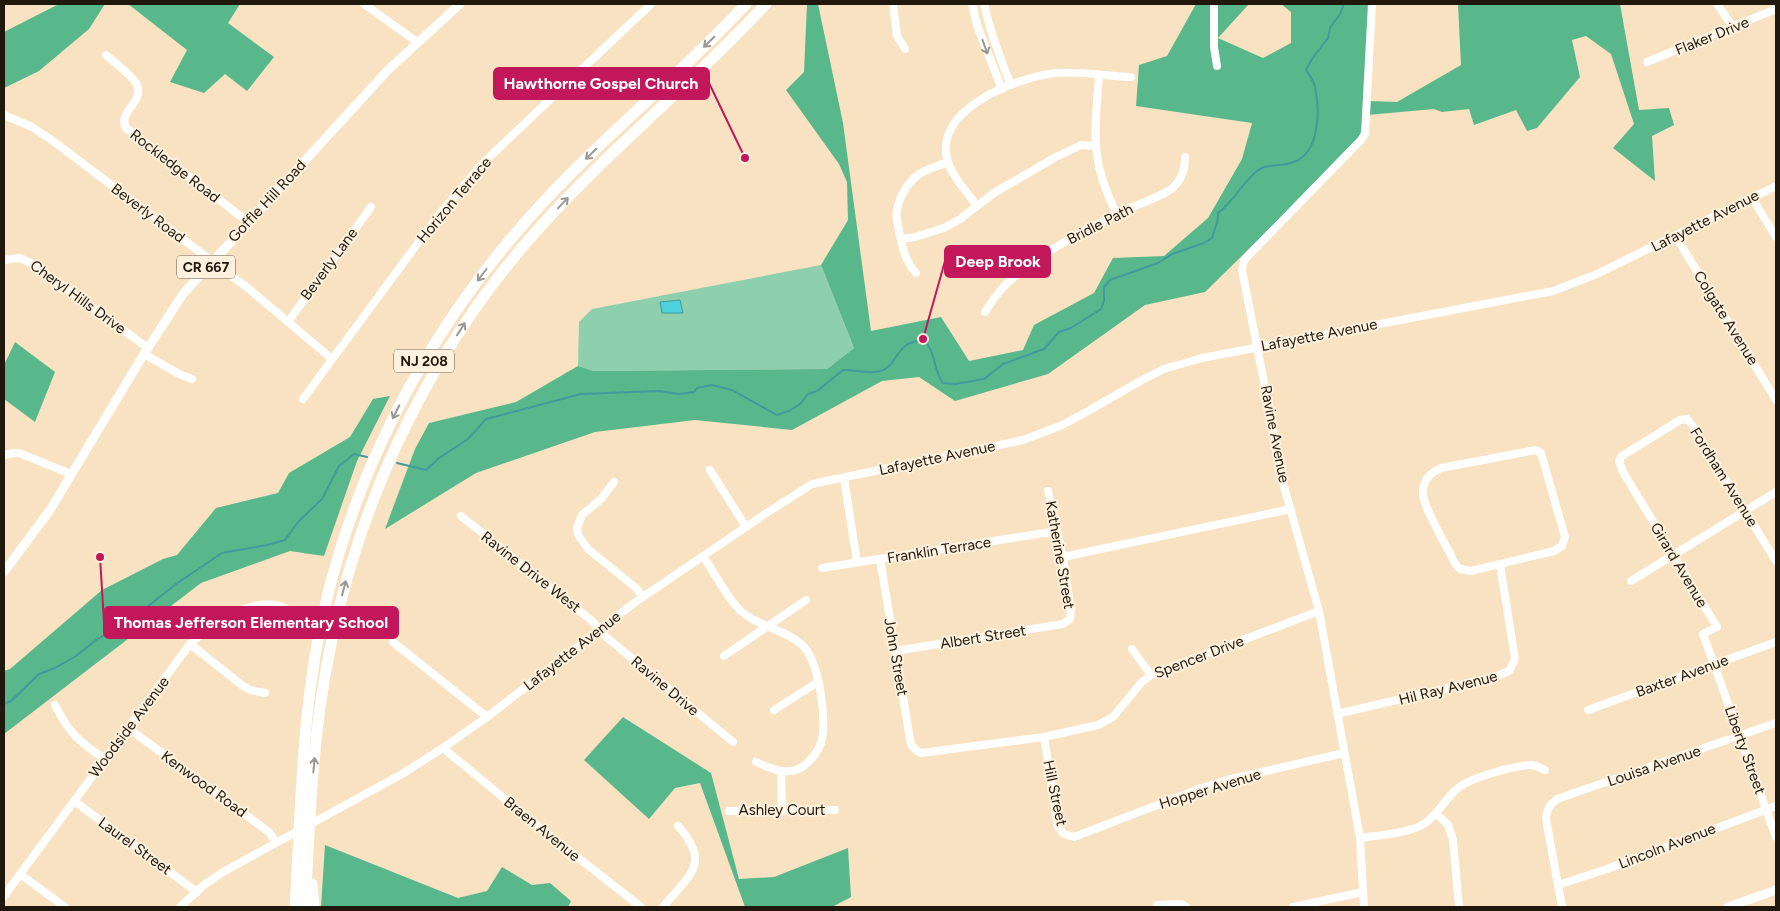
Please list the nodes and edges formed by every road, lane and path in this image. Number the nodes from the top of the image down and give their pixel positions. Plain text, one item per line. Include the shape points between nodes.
1 (364, 4) edge
2 (460, 4) edge
3 (652, 4) edge
4 (746, 4) edge
5 (766, 4) edge
6 (893, 4) edge
7 (972, 4) edge
8 (984, 4) edge
9 (1214, 4) edge
10 (1372, 4) edge
11 (1717, 4) edge
12 (1776, 9) edge
13 (1733, 27) junction
14 (417, 42) junction
15 (905, 49) dead end
16 (106, 55) dead end
17 (1647, 62) dead end
18 (1218, 66) dead end
19 (1099, 75) junction
20 (1132, 78) dead end
21 (1011, 85) junction
22 (1002, 89) junction
23 (4, 115) edge
24 (1095, 146) junction
25 (1185, 157) dead end
26 (948, 162) junction
27 (1776, 186) edge
28 (1752, 198) junction
29 (977, 206) junction
30 (371, 207) dead end
31 (1117, 214) junction
32 (248, 222) junction
33 (1676, 236) junction
34 (1776, 237) edge
35 (901, 239) junction
36 (4, 260) edge
37 (212, 261) junction
38 (916, 273) dead end
39 (985, 312) dead end
40 (288, 322) junction
41 (1258, 346) junction
42 (146, 351) junction
43 (332, 359) junction
44 (192, 379) dead end
45 (304, 399) dead end
46 (1776, 400) edge
47 (1687, 418) joint
48 (4, 455) edge
49 (710, 470) dead end
50 (71, 474) junction
51 (844, 478) junction
52 (614, 482) dead end
53 (1048, 491) dead end
54 (1776, 492) edge
55 (1291, 509) junction
56 (1745, 511) junction
57 (461, 516) dead end
58 (746, 527) junction
59 (1057, 532) junction
60 (704, 556) junction
61 (1672, 556) junction
62 (1063, 557) junction
63 (880, 559) junction
64 (1776, 561) edge
65 (857, 562) junction
66 (1500, 564) junction
67 (822, 568) dead end
68 (4, 572) edge
69 (1631, 581) dead end
70 (643, 597) junction
71 (806, 600) dead end
72 (286, 608) dead end
73 (1319, 611) junction
74 (1070, 619) joint
75 (768, 626) junction
76 (600, 628) junction
77 (393, 642) dead end
78 (1776, 642) edge
79 (190, 644) junction
80 (1132, 649) dead end
81 (895, 651) junction
82 (724, 656) dead end
83 (1713, 664) junction
84 (1151, 675) junction
85 (818, 682) junction
86 (265, 693) dead end
87 (55, 705) dead end
88 (774, 710) dead end
89 (1588, 710) dead end
90 (1337, 714) junction
91 (487, 717) junction
92 (1776, 724) edge
93 (128, 728) junction
94 (1740, 736) junction
95 (1044, 737) junction
96 (733, 742) dead end
97 (443, 748) junction
98 (918, 752) joint
99 (1344, 753) junction
100 (105, 759) junction
101 (756, 762) dead end
102 (1545, 770) dead end
103 (780, 771) junction
104 (74, 801) junction
105 (1776, 806) edge
106 (1767, 809) junction
107 (782, 810) junction
108 (835, 810) dead end
109 (729, 811) dead end
110 (1436, 813) junction
111 (306, 815) junction
112 (678, 826) dead end
113 (1078, 835) joint
114 (1776, 836) edge
115 (304, 837) junction
116 (1360, 838) junction
117 (276, 842) junction
118 (298, 869) junction
119 (20, 874) junction
120 (1558, 886) junction
121 (1776, 890) edge
122 (197, 892) junction
123 (1363, 892) junction
124 (4, 896) edge
125 (1157, 905) dead end
126 (65, 907) edge
127 (180, 907) edge
128 (289, 907) edge
129 (295, 907) edge
130 (305, 907) edge
131 (314, 907) edge
132 (641, 907) edge
133 (663, 907) edge
134 (1186, 907) edge
135 (1293, 907) edge
136 (1364, 907) edge
137 (1459, 907) edge
138 (1562, 907) edge
139 (1728, 907) edge

1 - 14 street
2 - 14 main road, Goffle Hill Road / CR 667
3 - 43 street, Horizon Terrace via 463,184
4 -> 111 highway, NJ 208 via 528,219 464,299 410,386 357,502 327,598 309,699
111 -> 5 highway, NJ 208 via 321,700 347,579 379,484 423,393 476,308 538,229
6 - 15 street via 897,36
7 -> 22 street
8 - 21 street via 996,48
9 - 18 street via 1214,46
10 - 41 street, Ravine Avenue via 1364,134 1244,262 1242,270
11 - 13 street
12 - 13 street, Flaker Drive
13 - 17 street, Flaker Drive
14 - 32 main road, Goffle Hill Road / CR 667
16 - 32 street, Rockledge Road via 133,80 138,89 136,101 124,118 126,128
19 - 20 street
19 - 21 street via 1057,73
19 - 24 street
21 - 22 street
22 - 26 street via 973,103 956,122 947,141
23 - 37 street, Beverly Road via 43,134
24 - 29 street via 1081,145 1054,158
24 - 31 street via 1100,176
25 - 31 street, Bridle Path via 1182,177 1170,190
26 - 29 street
26 - 35 street via 918,175 900,196 896,216
27 - 28 street, Lafayette Avenue
28 - 33 street, Lafayette Avenue
28 - 34 street
29 - 35 street via 944,228
30 - 40 street, Beverly Lane
31 - 39 street, Bridle Path via 1032,262 1013,277
32 - 37 main road, Goffle Hill Road / CR 667
33 - 41 street, Lafayette Avenue via 1553,291
33 - 46 street, Colgate Avenue
35 - 38 street via 908,264
36 - 42 street, Cheryl Hills Drive via 20,258 31,263
37 - 40 street, Beverly Road
37 - 42 main road, Goffle Hill Road / CR 667 via 183,294
40 - 43 street, Beverly Road
41 - 51 street, Lafayette Avenue via 1164,369 1060,426 1023,440
41 - 55 street, Ravine Avenue via 1277,457
42 - 44 street, Cheryl Hills Drive
42 - 50 main road, Goffle Hill Road / CR 667
43 - 45 street, Horizon Terrace
47 - 56 street, Fordham Avenue
47 - 61 street, Girard Avenue via 1622,456 1619,461
48 - 50 street via 19,454
49 - 58 street
50 - 68 main road, Goffle Hill Road / CR 667 via 50,510
51 - 58 street, Lafayette Avenue via 812,484
51 - 65 street
52 - 70 street via 601,499 582,515 578,535 588,549
53 - 59 street, Katherine Street
54 - 56 street
55 - 62 street
55 - 73 street, Ravine Avenue
56 - 61 street
56 - 64 street, Fordham Avenue
57 - 76 street, Ravine Drive West
58 - 60 street, Lafayette Avenue
59 - 62 street, Katherine Street
59 - 63 street, Franklin Terrace
60 - 70 street, Lafayette Avenue
60 - 75 street via 738,608
61 - 69 street
61 - 83 street, Girard Avenue via 1717,627 1703,634
62 - 74 street, Katherine Street via 1072,610
63 - 65 street, Franklin Terrace
63 - 81 street, John Street
65 - 67 street, Franklin Terrace
66 - 66 street via 1471,571 1460,569 1423,502 1423,489 1429,476 1441,468 1536,450 1542,453 1564,542 1558,549
66 - 90 street, Hil Ray Avenue via 1515,659 1509,671
70 - 76 street, Lafayette Avenue
71 - 75 street
72 - 79 street, Woodside Avenue via 276,604 247,608 216,623
73 - 84 street, Spencer Drive
73 - 90 street, Ravine Avenue
74 - 81 street, Albert Street via 1063,624
75 - 82 street
75 - 85 street via 803,645 815,666
76 - 91 street, Lafayette Avenue
76 - 96 street, Ravine Drive via 605,636
77 - 91 street
78 - 83 street, Baxter Avenue
79 - 86 street via 243,686
79 - 93 street, Woodside Avenue
80 - 84 street
81 - 98 street, John Street via 911,745
83 - 89 street, Baxter Avenue
83 - 94 street, Liberty Street
84 - 95 street, Spencer Drive via 1121,710 1106,722
85 - 88 street
85 - 103 street via 824,733 820,745 804,766 790,772
87 - 100 street via 73,735
90 - 99 street, Ravine Avenue
91 - 97 street, Lafayette Avenue
92 - 94 street, Louisa Avenue
93 - 100 street, Woodside Avenue
93 - 117 street, Kenwood Road via 269,832
94 - 106 street, Liberty Street
94 - 120 street, Louisa Avenue via 1557,799 1548,807 1546,822
95 - 98 street, Spencer Drive
95 - 113 street, Hill Street via 1058,827 1069,836
97 - 117 street, Lafayette Avenue via 402,774
97 - 132 street, Braen Avenue
99 - 113 street, Hopper Avenue via 1218,783
99 - 116 street, Ravine Avenue
100 - 104 street, Woodside Avenue
101 - 103 street
102 - 110 street via 1533,765 1476,778 1458,788
103 - 107 street
104 - 119 street, Woodside Avenue
104 - 122 street, Laurel Street
105 - 106 street, Lincoln Avenue
106 - 114 street, Liberty Street
106 - 120 street, Lincoln Avenue
107 - 108 street, Ashley Court
107 - 109 street, Ashley Court
110 - 116 street via 1411,829
110 - 137 street via 1448,825 1453,840
111 - 115 highway, NJ 208
112 - 133 street via 694,850 696,863
115 - 118 highway, NJ 208
115 - 130 highway, NJ 208
115 - 131 highway
116 - 123 street, Ravine Avenue
117 - 122 street, Lafayette Avenue via 223,872
118 - 128 highway
118 - 129 highway, NJ 208
119 - 124 street, Woodside Avenue
119 - 126 street
120 - 138 street
121 - 139 main road
122 - 127 street, Lafayette Avenue
123 - 135 street
123 - 136 street, Ravine Avenue
125 - 134 street via 1180,904

